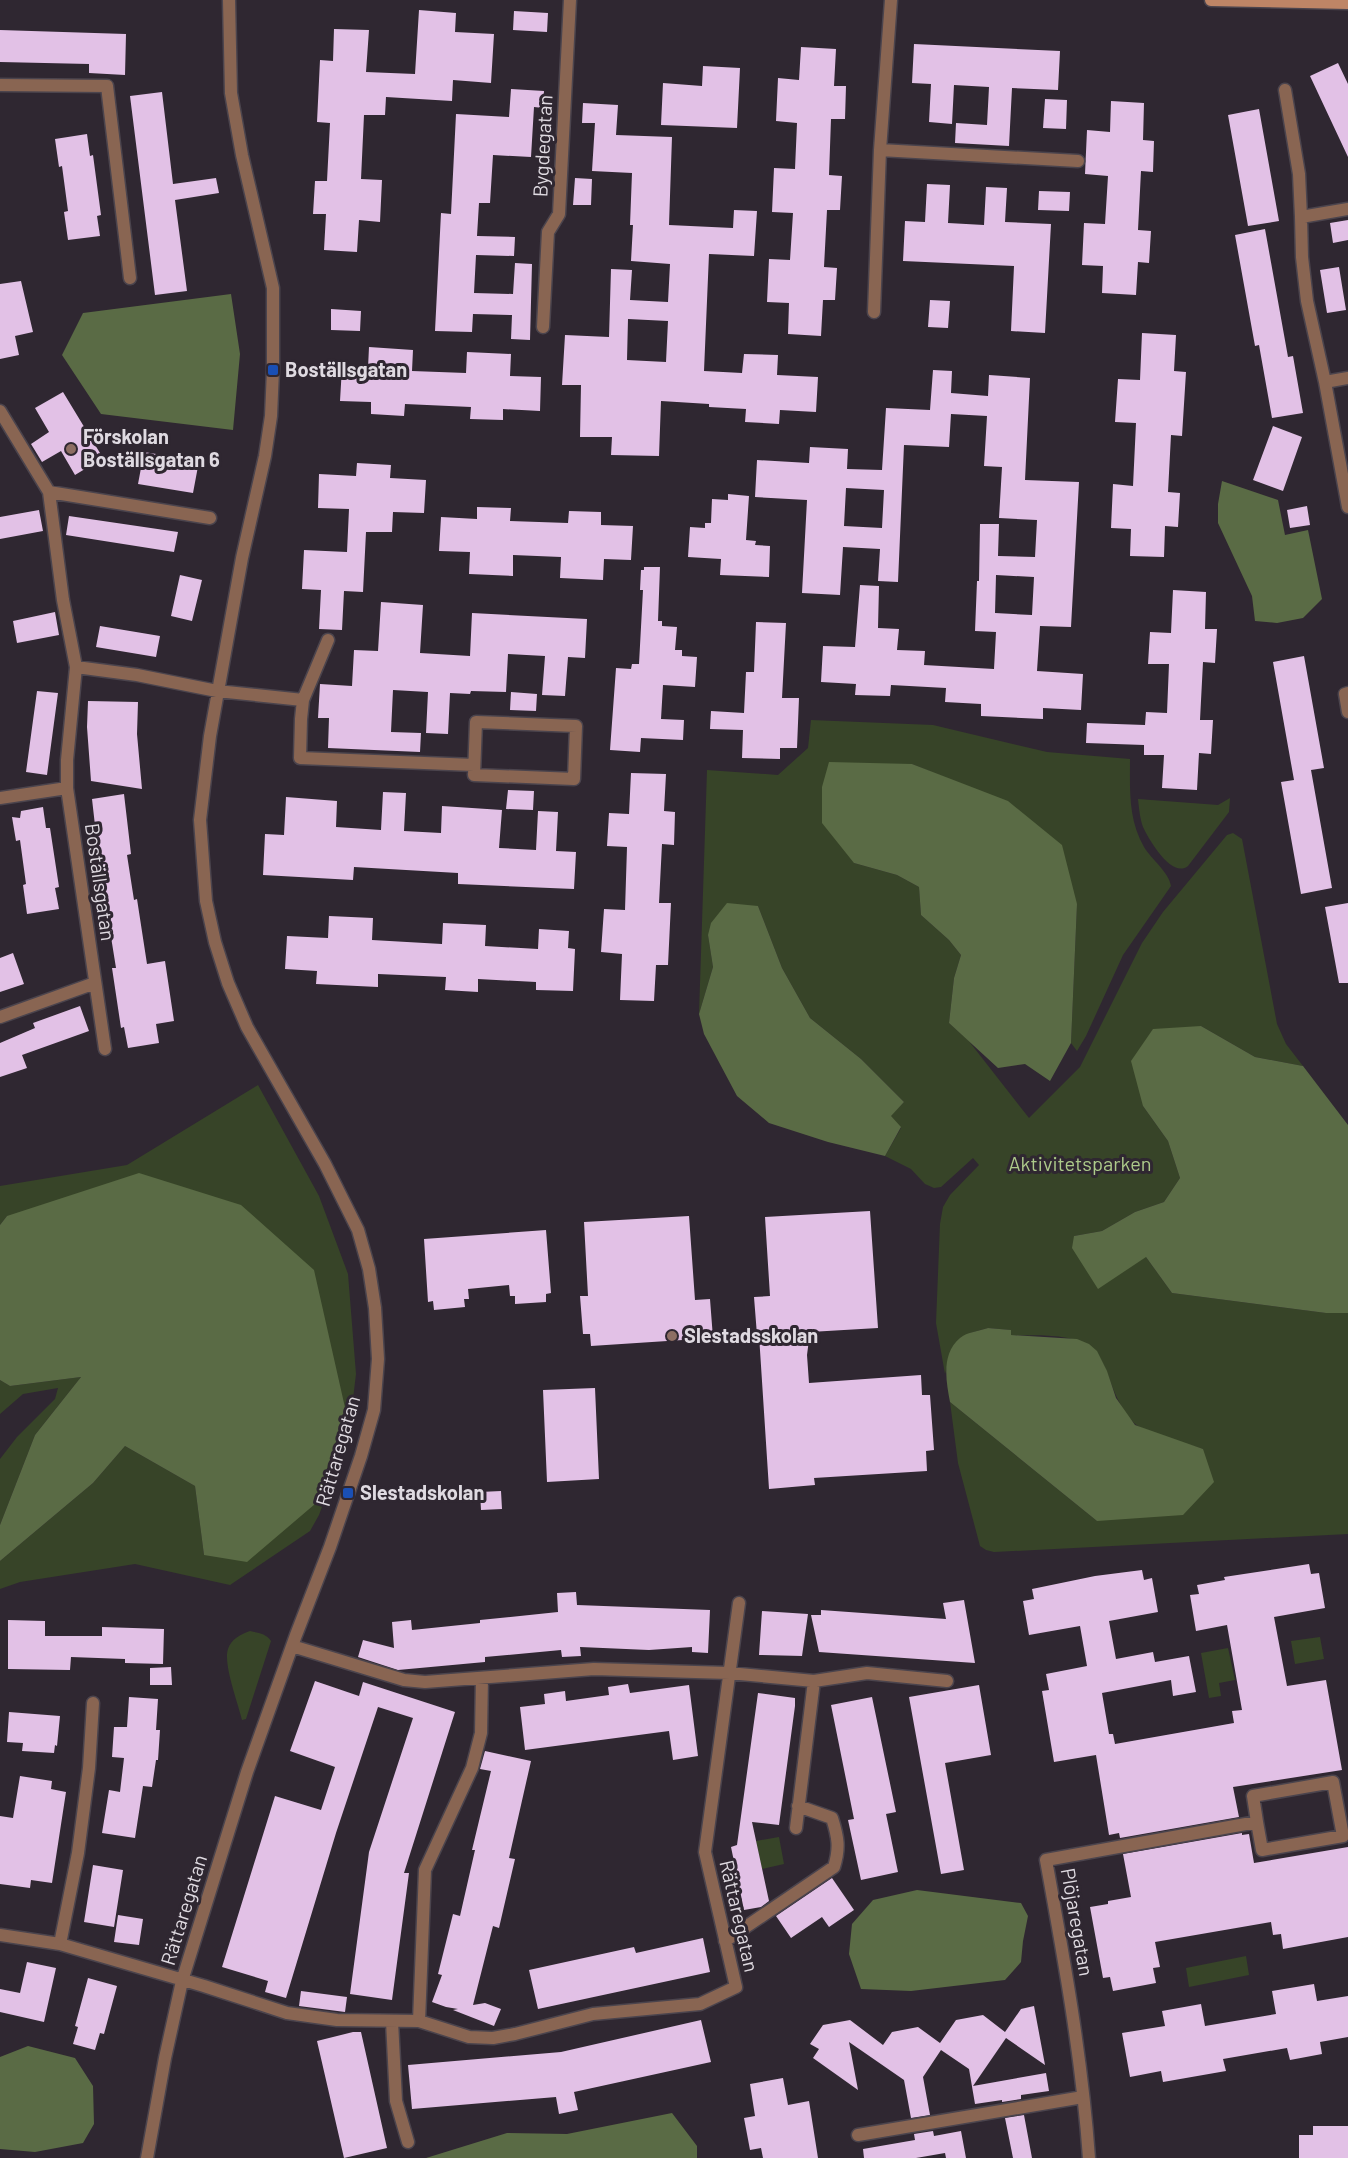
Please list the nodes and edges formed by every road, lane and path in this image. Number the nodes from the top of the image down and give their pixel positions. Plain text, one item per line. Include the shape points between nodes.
1 (229, 0) edge
2 (570, 0) edge
3 (891, 0) edge
4 (1211, 0) edge
5 (1229, 1) edge
6 (1348, 3) edge
7 (0, 85) edge
8 (1285, 90) dead end
9 (880, 150) junction
10 (1078, 161) dead end
11 (1348, 209) edge
12 (1301, 217) junction
13 (130, 278) dead end
14 (874, 312) dead end
15 (543, 327) dead end
16 (1348, 378) edge
17 (1325, 382) junction
18 (0, 411) edge
19 (49, 492) junction
20 (1348, 507) edge
21 (210, 518) dead end
22 (328, 640) dead end
23 (76, 667) junction
24 (217, 690) junction
25 (1348, 693) edge
26 (303, 700) junction
27 (1348, 712) edge
28 (474, 765) junction
29 (67, 788) junction
30 (0, 798) edge
31 (95, 983) junction
32 (0, 1017) edge
33 (105, 1049) dead end
34 (739, 1603) dead end
35 (292, 1646) junction
36 (729, 1673) junction
37 (482, 1678) junction
38 (947, 1680) dead end
39 (814, 1681) junction
40 (93, 1702) dead end
41 (798, 1806) junction
42 (1257, 1822) junction
43 (796, 1828) dead end
44 (0, 1935) edge
45 (725, 1941) junction
46 (60, 1944) junction
47 (182, 1981) junction
48 (419, 2020) junction
49 (392, 2021) junction
50 (1083, 2097) junction
51 (858, 2135) dead end
52 (408, 2142) dead end
53 (147, 2158) edge
54 (1089, 2158) edge

1 - 24 street via 231,93 273,288 273,370 265,456
2 - 15 street, Bygdegatan via 559,214 548,232
3 - 9 street
4 - 5 street
5 - 6 street
7 - 13 street via 107,86
8 - 12 street via 1299,174
9 - 10 street
9 - 14 street
11 - 12 street
12 - 17 street via 1307,301
16 - 17 street
17 - 20 street
18 - 19 street, Boställsgatan
19 - 21 street
19 - 23 street, Boställsgatan
22 - 26 street
23 - 24 street
23 - 29 street, Boställsgatan
24 - 26 street
24 - 35 street, Rättaregatan via 200,820 206,901 215,942 247,1027 358,1230 375,1308 378,1359 374,1410 320,1575
25 - 27 street
26 - 28 street via 300,758
28 - 28 street via 474,775 574,779 576,726 476,722
29 - 30 street
29 - 31 street, Boställsgatan
31 - 32 street
31 - 33 street, Boställsgatan
34 - 36 street, Rättaregatan
35 - 37 street via 404,1680
35 - 47 street, Rättaregatan
36 - 37 street via 594,1669
36 - 39 street
36 - 45 street, Rättaregatan via 705,1852
37 - 48 street via 481,1733 472,1768 425,1870
38 - 39 street via 867,1673
39 - 41 street
40 - 46 street via 87,1789
41 - 43 street
41 - 45 street via 832,1818 839,1853 834,1867
42 - 42 street via 1262,1850 1343,1836 1333,1782 1253,1796
42 - 50 street, Plöjaregatan via 1046,1860 1068,1979
44 - 46 street, Rättaregatan
45 - 48 street, Rättaregatan via 736,1987 700,2004 593,2014 493,2038 469,2037
46 - 47 street, Rättaregatan
47 - 49 street, Rättaregatan via 287,2013 337,2020
47 - 53 street, Rättaregatan
48 - 49 street, Rättaregatan
49 - 52 street via 396,2101
50 - 51 street
50 - 54 street, Plöjaregatan

